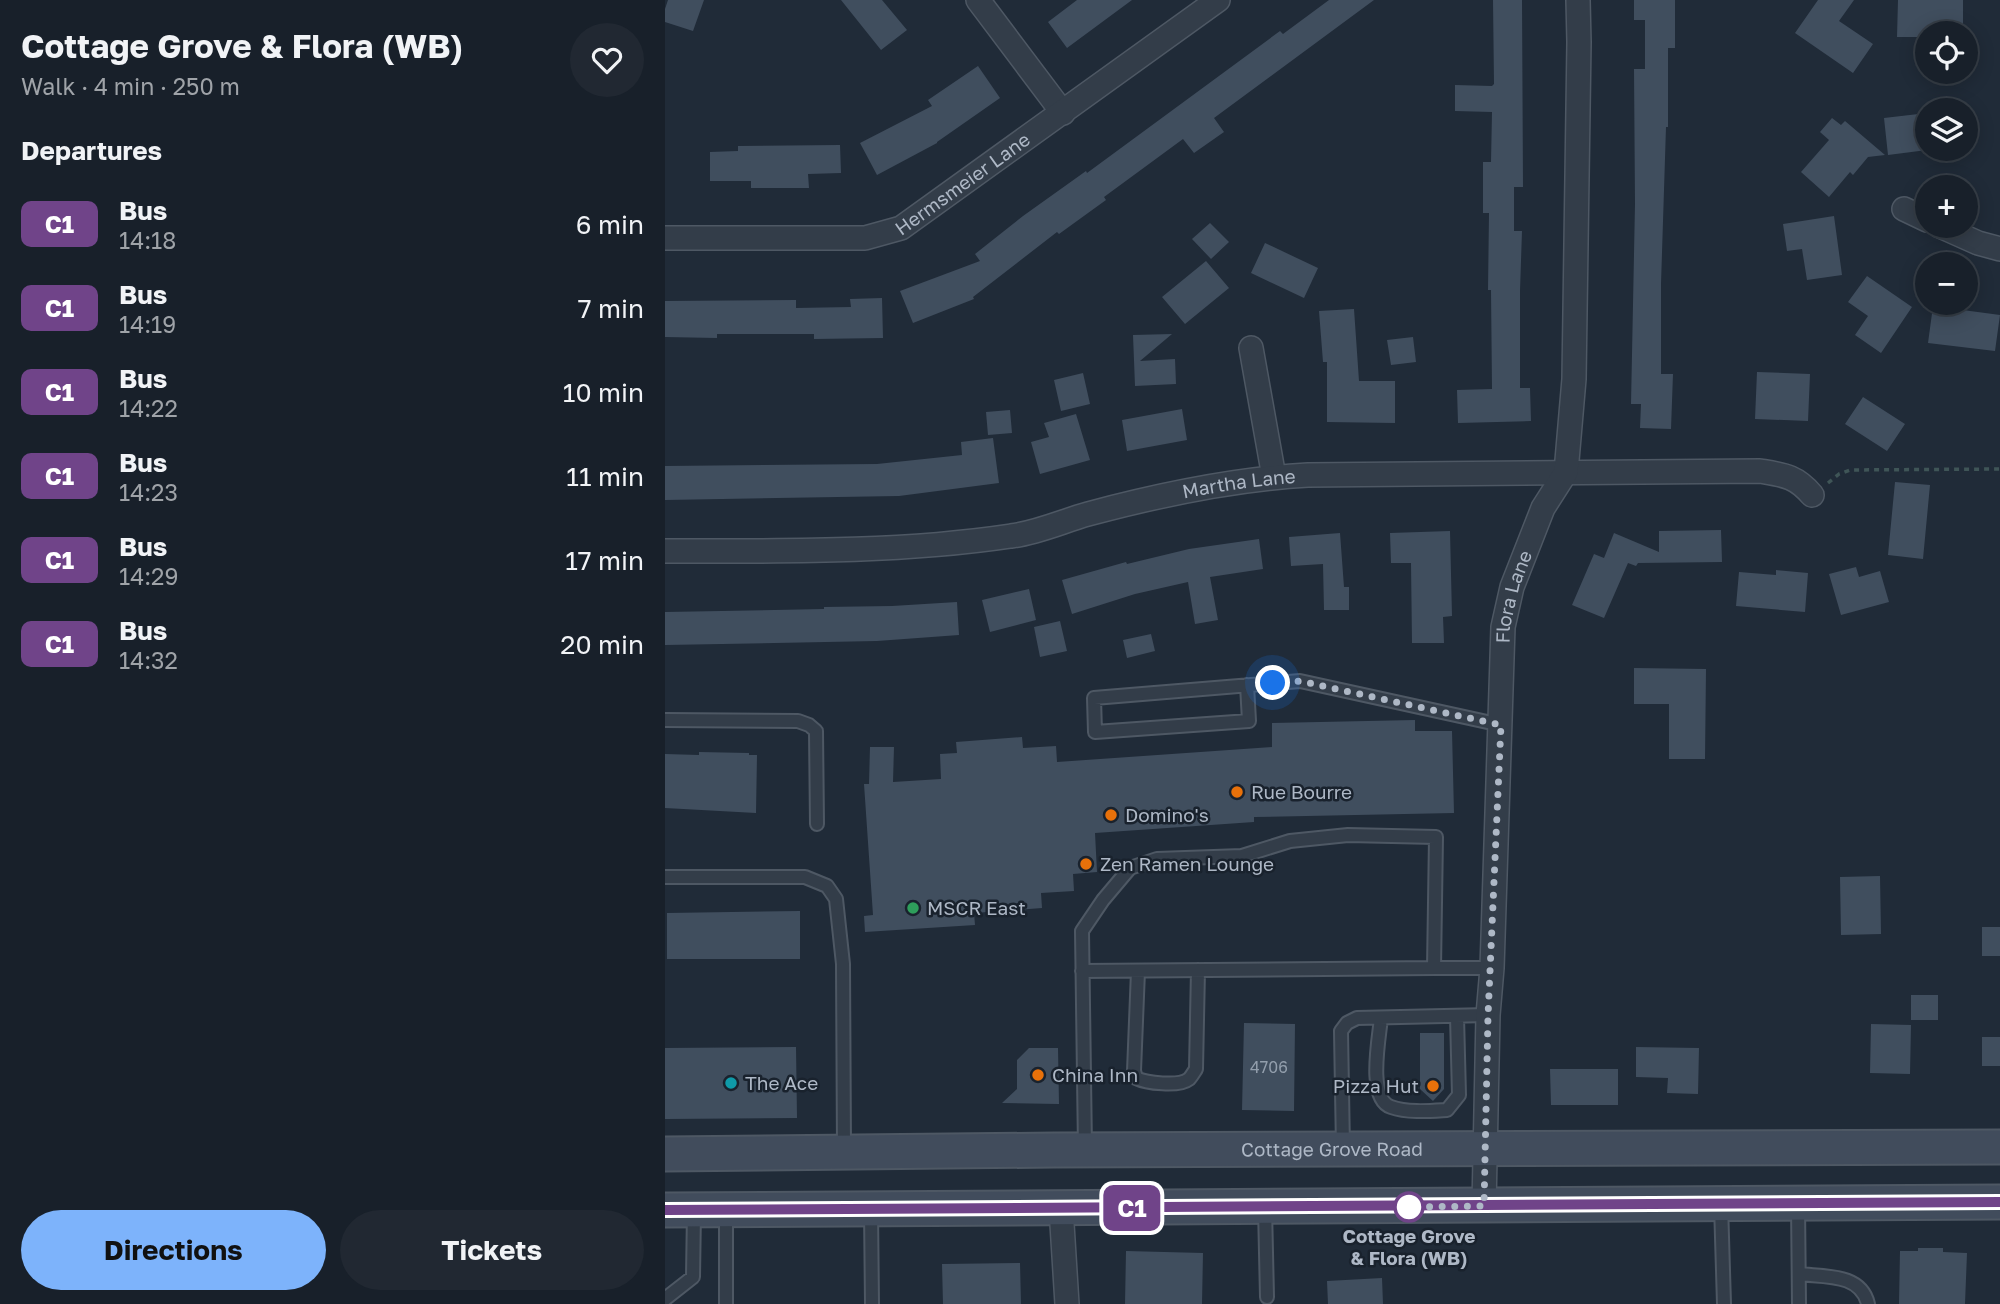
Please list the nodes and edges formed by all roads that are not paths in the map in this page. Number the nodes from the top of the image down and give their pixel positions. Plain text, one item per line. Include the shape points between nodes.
1 (978, 0) edge
2 (1217, 0) edge
3 (1578, 0) edge
4 (1063, 113) junction
5 (1904, 209) dead end
6 (1915, 214) edge
7 (665, 238) edge
8 (1967, 238) edge
9 (2000, 249) edge
10 (1251, 348) dead end
11 (1566, 472) junction
12 (1274, 477) junction
13 (1812, 495) road end
14 (665, 551) edge
15 (1247, 685) junction
16 (665, 720) edge
17 (1501, 725) junction
18 (817, 824) dead end
19 (665, 877) edge
20 (1434, 968) junction
21 (1492, 968) junction
22 (1198, 970) junction
23 (1082, 971) junction
24 (1138, 971) junction
25 (1457, 1016) junction
26 (1488, 1016) junction
27 (1381, 1018) junction
28 (2000, 1147) edge
29 (1343, 1149) junction
30 (1486, 1149) junction
31 (1085, 1150) junction
32 (845, 1152) junction
33 (665, 1154) edge
34 (2000, 1202) edge
35 (1798, 1203) junction
36 (1721, 1204) junction
37 (1484, 1206) junction
38 (1265, 1207) junction
39 (1061, 1208) junction
40 (695, 1210) edge
41 (871, 1210) junction
42 (1799, 1274) junction
43 (1266, 1297) dead end
44 (665, 1299) edge
45 (726, 1304) edge
46 (872, 1304) edge
47 (1067, 1304) edge
48 (1724, 1304) edge
49 (1799, 1304) edge
50 (1868, 1304) edge

1 - 4 street
2 - 4 street, Hermsmeier Lane
3 - 11 street, Flora Lane via 1574,379
4 - 7 street, Hermsmeier Lane via 901,228 865,238
5 - 6 street
8 - 9 street
10 - 12 street
11 - 12 street, Martha Lane
11 - 13 street, Martha Lane via 1760,471 1789,476
11 - 17 street, Flora Lane via 1543,508 1512,587 1503,627
12 - 14 street, Martha Lane via 1089,514 1014,536 914,547
15 - 15 lane via 1094,698 1095,732 1249,721
15 - 17 lane via 1300,681
16 - 18 lane via 798,721 809,725 815,732
17 - 21 street, Flora Lane
19 - 32 lane via 806,877 827,886 836,899 843,964
20 - 21 lane
20 - 22 lane
20 - 23 lane via 1436,837 1348,835 1290,841 1242,856 1157,859 1130,868 1082,932
21 - 26 street, Flora Lane
22 - 24 lane
22 - 24 lane via 1196,1069 1181,1083 1136,1078
23 - 24 lane
23 - 31 lane
25 - 26 lane
25 - 27 lane
25 - 27 lane via 1459,1095 1447,1110 1420,1111 1389,1107 1380,1099 1376,1082
26 - 30 street, Flora Lane
27 - 29 lane via 1357,1018 1341,1031
28 - 30 main road, Cottage Grove Road
29 - 30 main road, Cottage Grove Road
29 - 31 main road, Cottage Grove Road
30 - 37 street, Flora Lane
31 - 32 main road, Cottage Grove Road
32 - 33 main road, Cottage Grove Road
34 - 35 main road
35 - 36 main road
35 - 42 lane
36 - 37 main road
36 - 48 lane
37 - 38 main road
38 - 39 main road
38 - 43 lane
39 - 41 main road
39 - 47 street
40 - 41 main road
40 - 44 lane via 692,1277
40 - 45 lane
41 - 46 lane
42 - 49 lane
42 - 50 lane via 1846,1279 1861,1290

